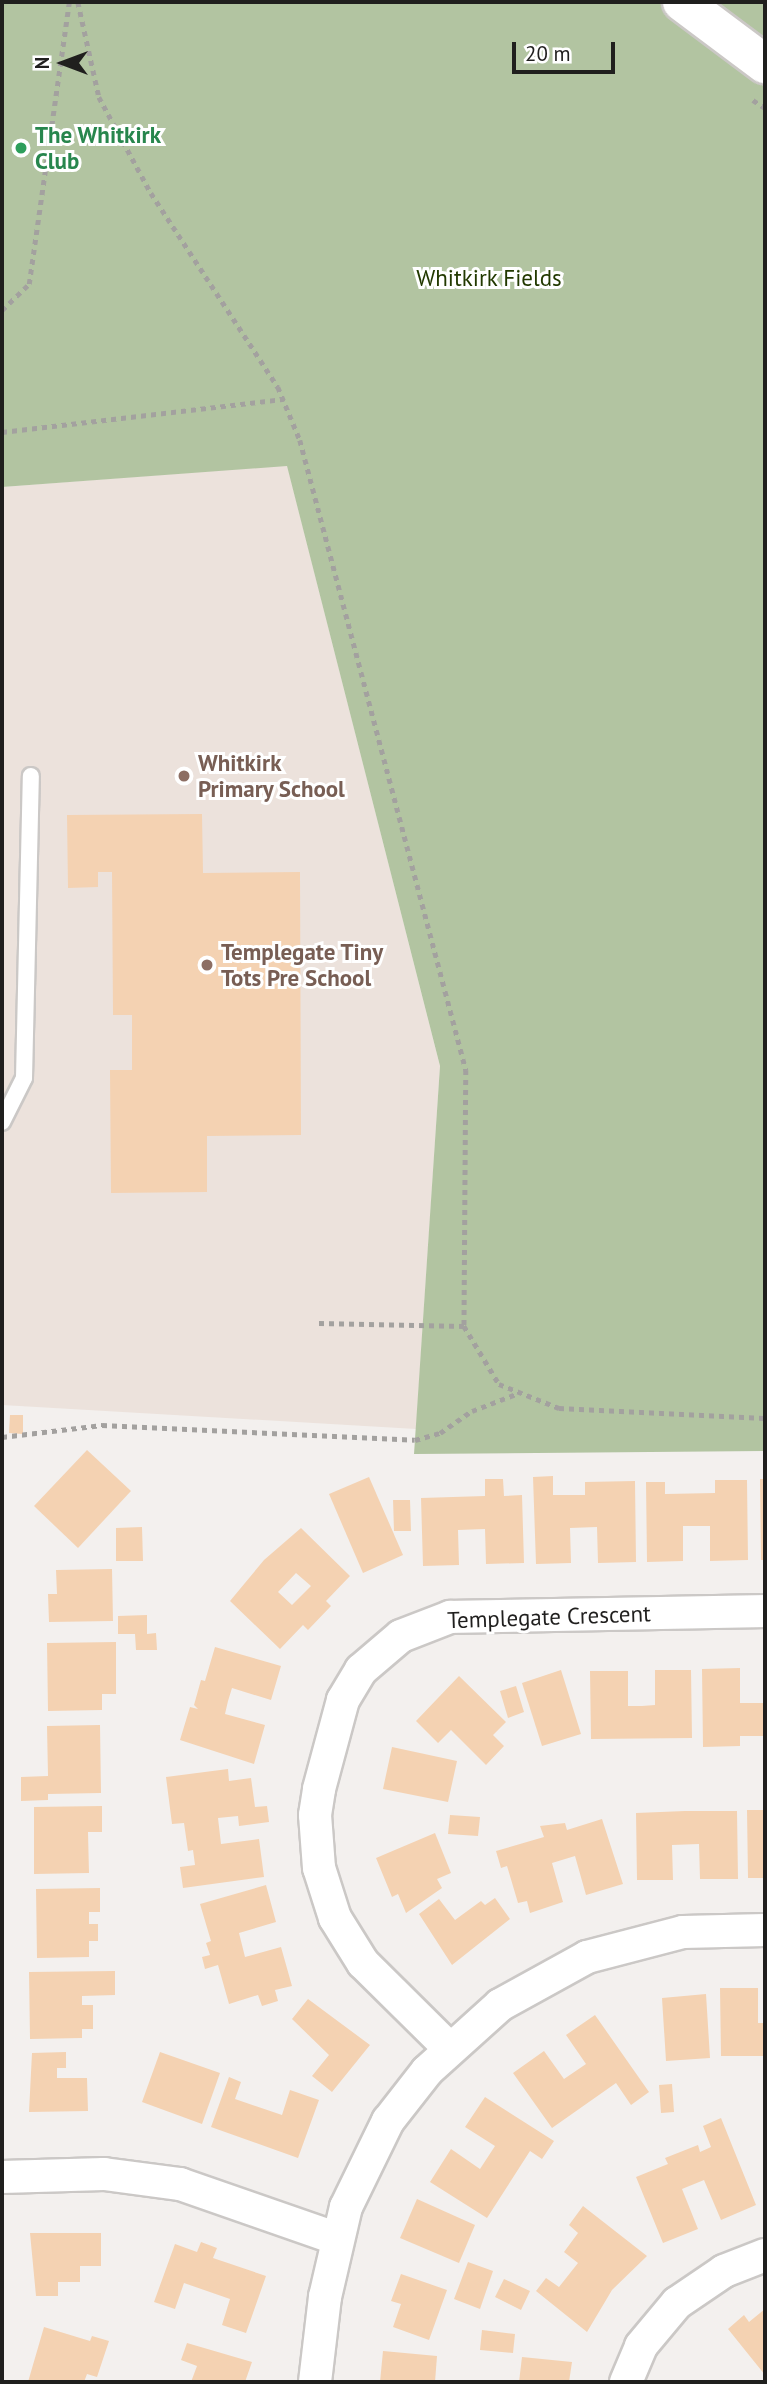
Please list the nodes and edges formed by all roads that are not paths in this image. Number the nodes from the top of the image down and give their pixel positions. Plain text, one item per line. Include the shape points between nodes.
1 (682, 2) edge
2 (765, 64) edge
3 (31, 776) dead end
4 (2, 1122) edge
5 (765, 1611) edge
6 (765, 1930) edge
7 (449, 2048) junction
8 (2, 2177) edge
9 (338, 2239) junction
10 (765, 2255) edge
11 (315, 2382) edge
12 (626, 2382) edge

1 - 2 street
3 - 4 lane via 24,1078
5 - 7 street, Templegate Crescent via 450,1616 401,1636 361,1671 344,1700 319,1789 315,1815 319,1868 335,1918 363,1963
6 - 7 street via 683,1932 587,1957 500,2005
7 - 9 street via 406,2095 372,2149
8 - 9 street via 104,2174 180,2184
9 - 11 street via 325,2297
10 - 12 street via 724,2271 677,2303 641,2346

